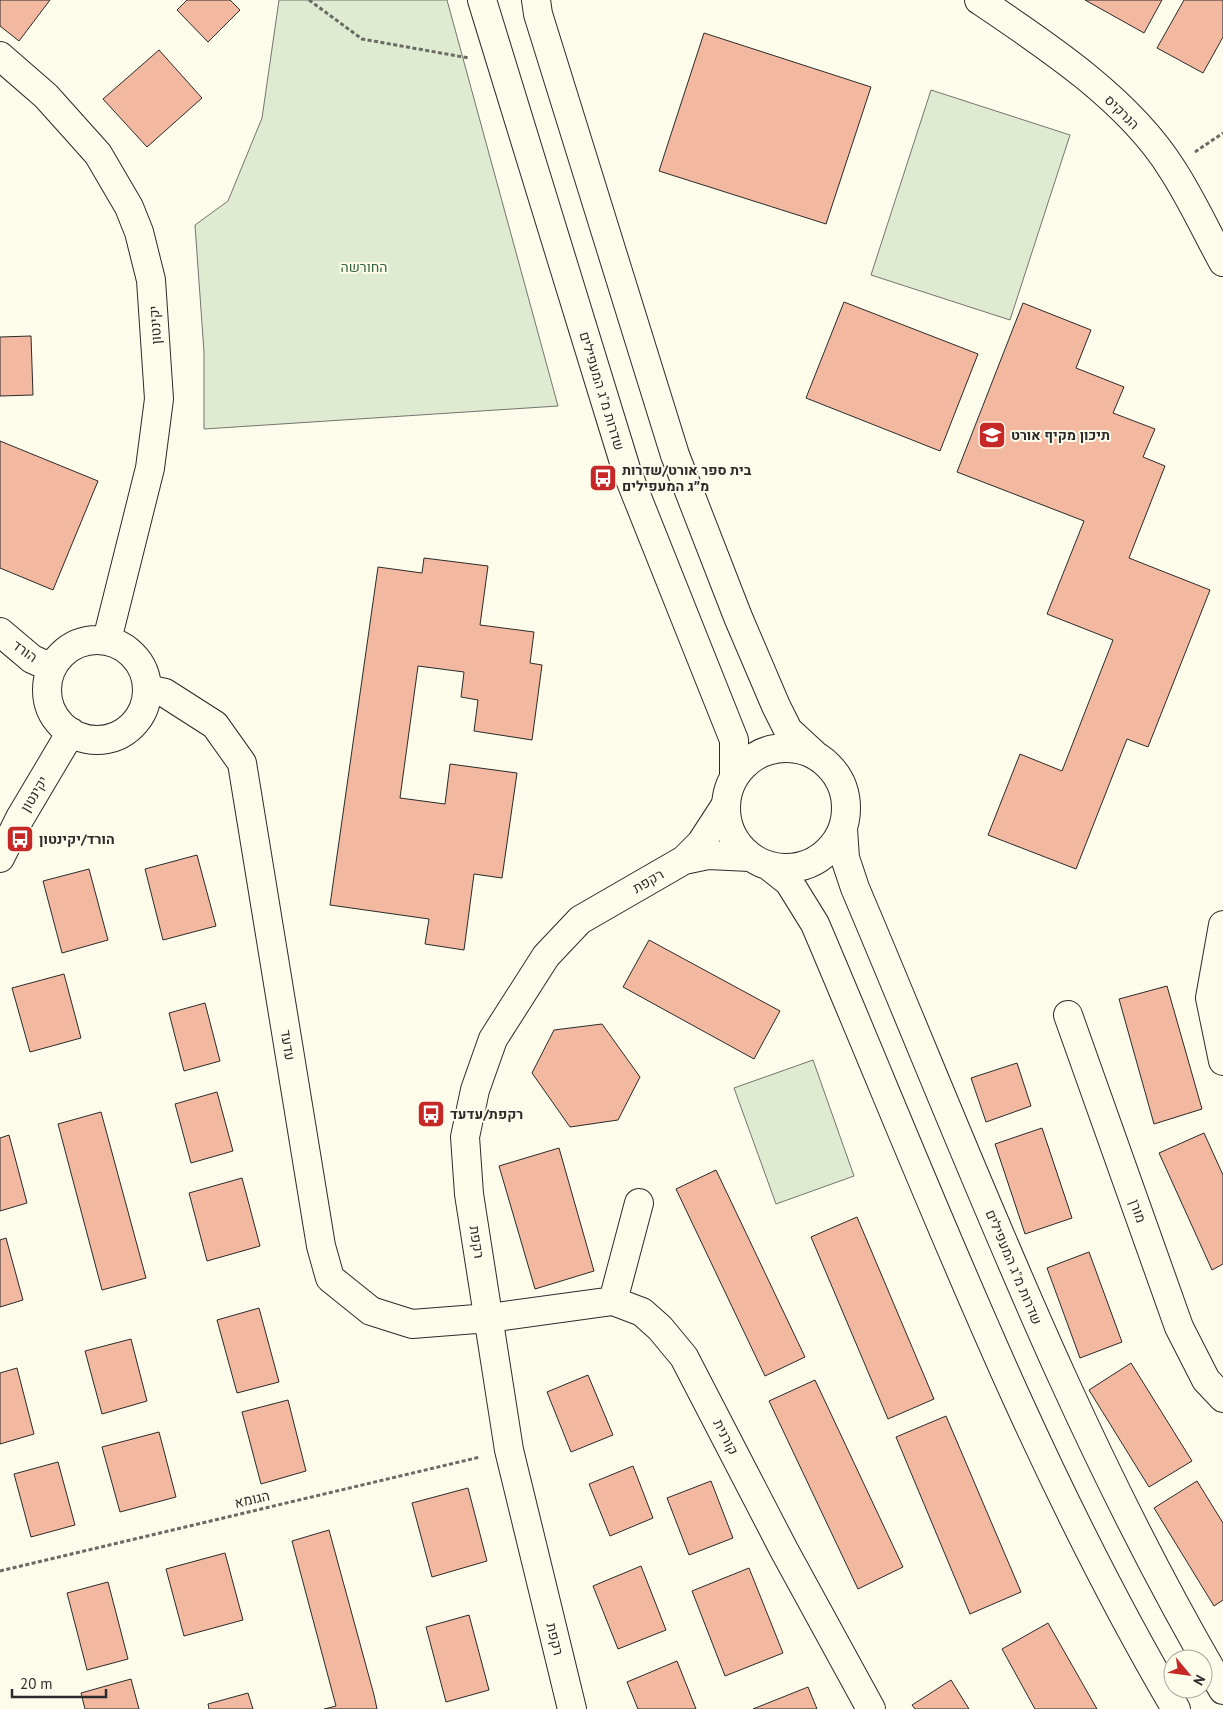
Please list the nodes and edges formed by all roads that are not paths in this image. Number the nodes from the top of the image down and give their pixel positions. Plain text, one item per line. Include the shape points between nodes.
1 (482, 0) edge
2 (536, 0) edge
3 (979, 0) edge
4 (0, 56) edge
5 (1223, 262) edge
6 (0, 632) edge
7 (107, 640) junction
8 (52, 668) junction
9 (147, 689) junction
10 (71, 732) junction
11 (814, 754) junction
12 (734, 776) junction
13 (725, 806) junction
14 (842, 829) junction
15 (0, 858) edge
16 (684, 860) junction
17 (760, 862) junction
18 (1223, 925) edge
19 (1068, 1015) dead end
20 (1223, 1061) edge
21 (639, 1203) dead end
22 (613, 1301) junction
23 (490, 1318) junction
24 (1223, 1398) edge
25 (1223, 1690) edge
26 (572, 1709) edge
27 (871, 1709) edge
28 (1176, 1709) edge

1 - 12 street, שדרות מ"ג המעפילים via 628,472 734,740
2 - 11 street via 675,456 776,706 788,730
3 - 5 street, הנרקיס via 1078,69 1137,125 1171,168
4 - 7 street, יקינטון via 46,96 98,154 129,207 151,280 159,399 150,468
6 - 8 street, הורד via 32,659
7 - 8 street via 81,642 59,657
7 - 9 street via 131,652 145,676
8 - 10 street via 48,680 49,704 54,715
9 - 10 street via 141,715 122,733 96,740
9 - 23 street, עדעד via 165,693 215,724 242,763 321,1246 330,1278 370,1311 412,1324
10 - 15 street, יקינטון
11 - 12 street via 779,748 761,753
11 - 14 street via 838,778 844,794 846,812
12 - 13 street
13 - 16 street, רקפת via 702,843
13 - 17 street via 728,826 736,843
14 - 17 street via 834,844 821,857 806,865 788,869
14 - 25 street, שדרות מ"ג המעפילים via 845,858 855,888 1016,1274 1146,1553
16 - 17 street, רקפת via 708,855
16 - 23 street, רקפת via 580,920 546,956 493,1039 475,1090 465,1137 469,1194
17 - 28 street via 789,882 815,924 966,1285 1016,1396 1102,1576
18 - 20 street via 1210,998
19 - 24 street, מורן via 1180,1327 1206,1380
21 - 22 street
22 - 23 street, קורנית
22 - 27 street, קורנית via 642,1312 684,1357
23 - 26 street, רקפת via 509,1450

